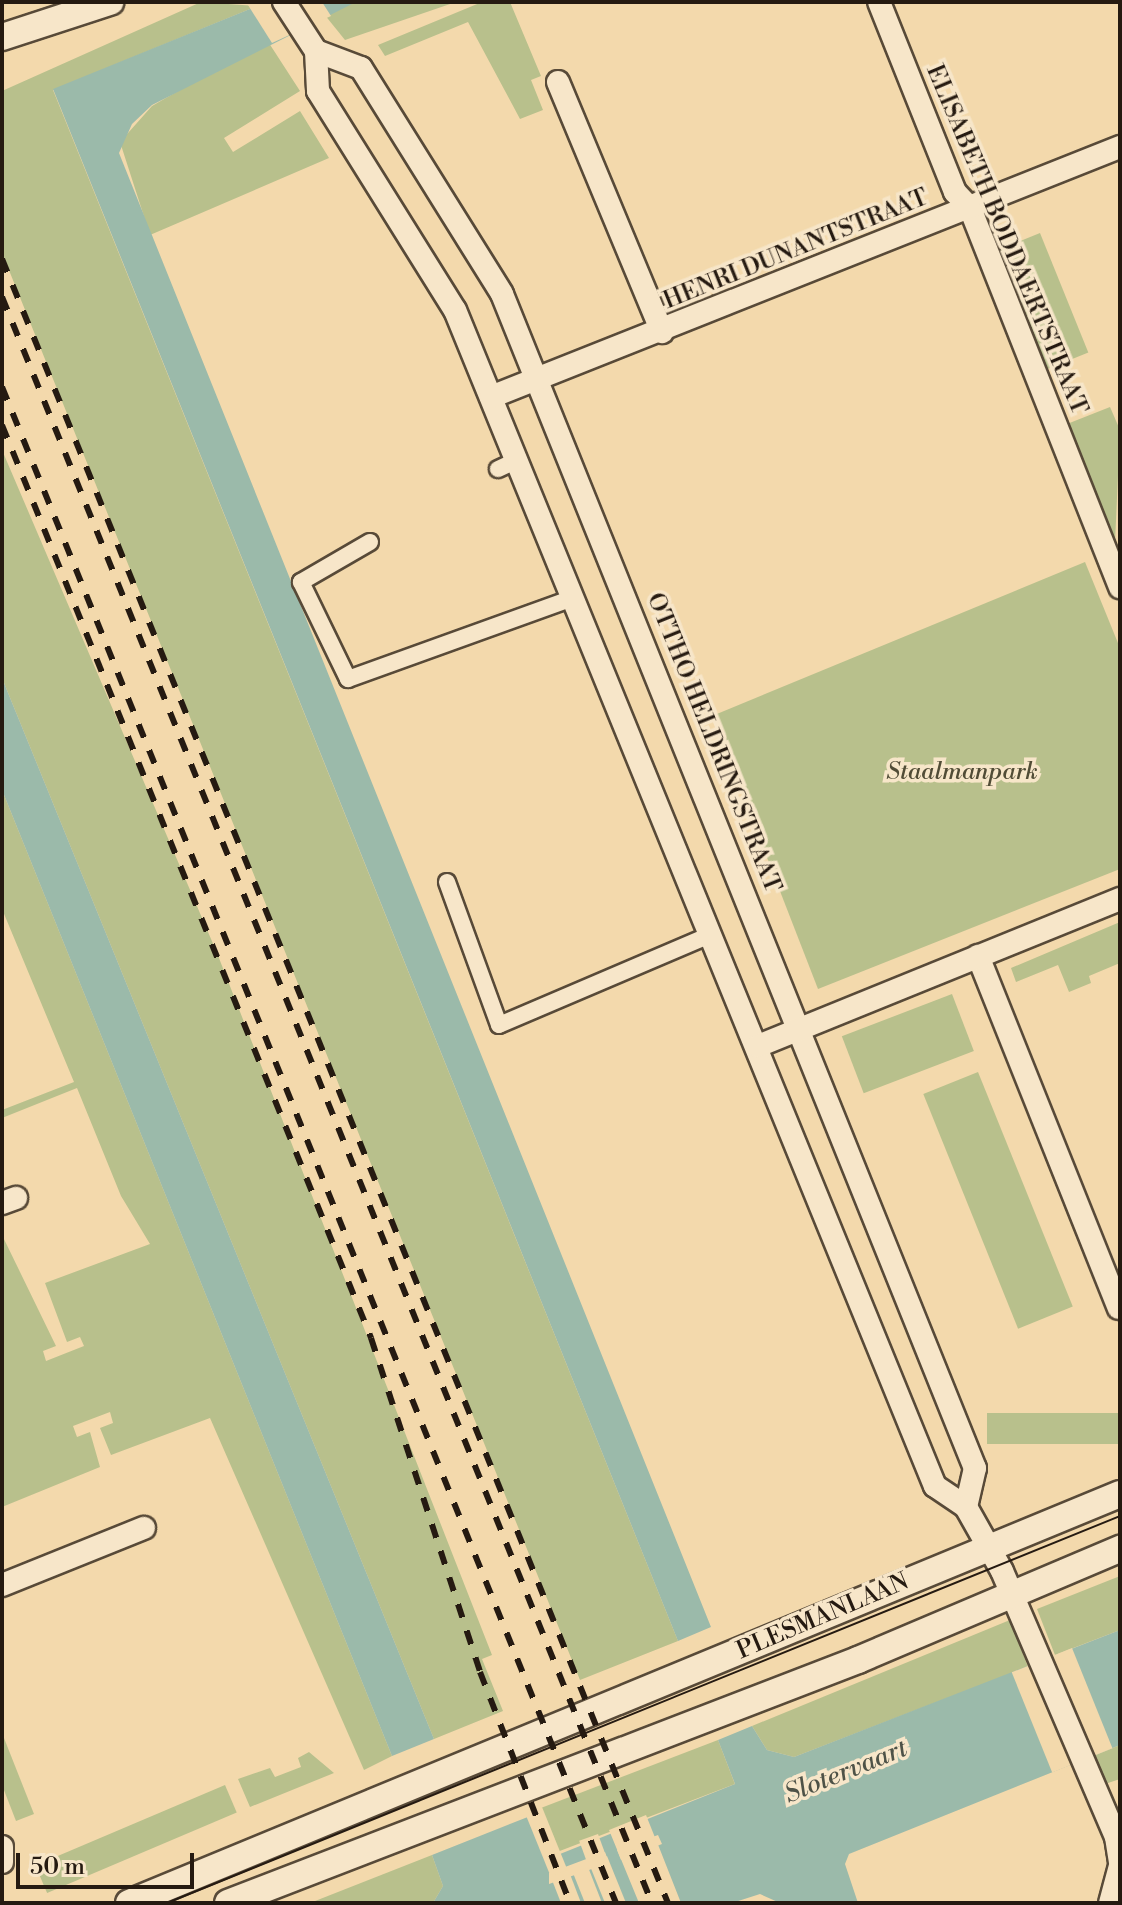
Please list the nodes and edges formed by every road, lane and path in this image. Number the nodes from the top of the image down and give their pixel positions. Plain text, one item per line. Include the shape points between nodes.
1 (65, 2) edge
2 (110, 2) edge
3 (284, 2) edge
4 (879, 2) edge
5 (12, 33) edge
6 (312, 45) junction
7 (558, 82) dead end
8 (1120, 147) edge
9 (970, 208) junction
10 (662, 332) junction
11 (540, 379) junction
12 (491, 397) junction
13 (370, 542) dead end
14 (1120, 587) edge
15 (573, 598) junction
16 (447, 882) dead end
17 (1120, 899) edge
18 (710, 935) junction
19 (978, 956) junction
20 (799, 1029) junction
21 (758, 1046) junction
22 (1119, 1308) edge
23 (1120, 1494) edge
24 (966, 1507) junction
25 (144, 1528) dead end
26 (984, 1546) junction
27 (1120, 1549) edge
28 (2, 1585) edge
29 (1013, 1598) junction
30 (2, 1847) edge
31 (2, 1862) edge
32 (1120, 1863) edge
33 (129, 1903) edge
34 (228, 1903) edge
35 (1110, 1903) edge

1 - 5 street
2 - 5 street
3 - 6 street
4 - 9 street, ELISABETH BODDAERTSTRAAT via 955,192
6 - 11 street, OTTHO HELDRINGSTRAAT via 361,68 502,294
6 - 12 street via 318,91 440,283
7 - 10 street
8 - 9 street, HENRI DUNANTSTRAAT
9 - 10 street, HENRI DUNANTSTRAAT
9 - 14 street, ELISABETH BODDAERTSTRAAT
10 - 11 street, HENRI DUNANTSTRAAT
11 - 12 street, HENRI DUNANTSTRAAT
11 - 20 street, OTTHO HELDRINGSTRAAT
12 - 15 street via 507,465
13 - 15 street via 301,582 348,679
15 - 18 street
16 - 18 street via 499,1025
17 - 19 street
18 - 21 street
19 - 20 street
19 - 22 street
20 - 21 street
20 - 24 street, OTTHO HELDRINGSTRAAT via 975,1468
21 - 24 street via 935,1486
23 - 26 street, PLESMANLAAN
24 - 26 street
25 - 28 street
26 - 29 street
26 - 33 street, PLESMANLAAN via 735,1656 525,1736 433,1783
27 - 29 street, PLESMANLAAN
29 - 32 street via 1090,1778
29 - 34 street, PLESMANLAAN
30 - 31 street
32 - 35 street

